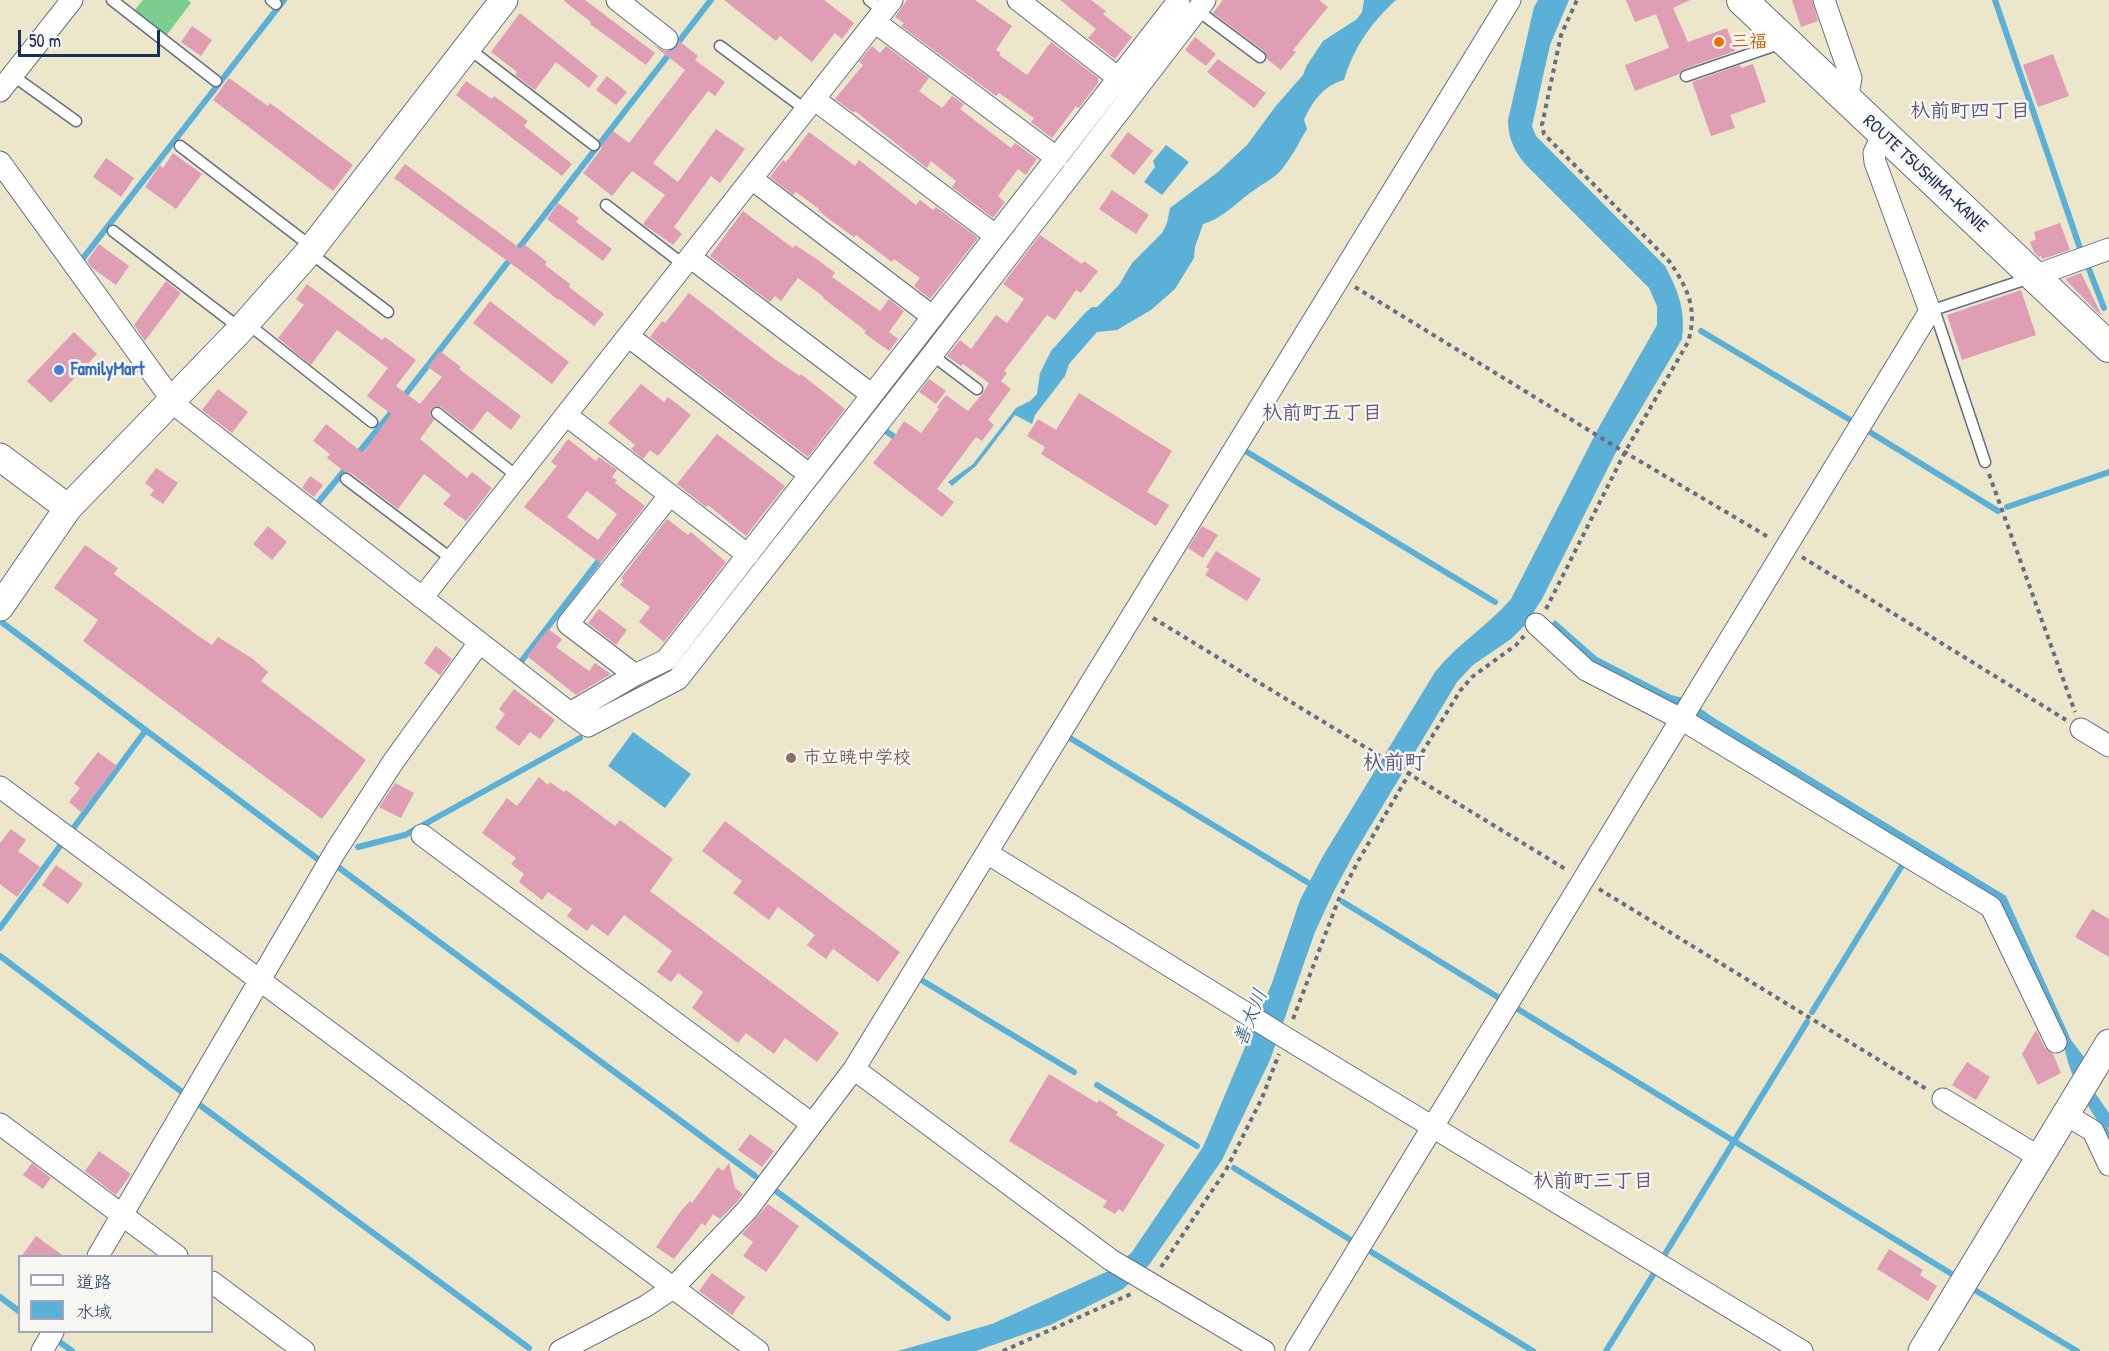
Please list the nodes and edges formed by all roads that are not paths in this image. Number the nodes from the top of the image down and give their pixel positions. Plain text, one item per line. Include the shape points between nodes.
1 (72, 0) edge
2 (112, 0) edge
3 (504, 0) edge
4 (617, 0) edge
5 (1018, 0) edge
6 (1510, 0) edge
7 (1742, 0) edge
8 (1824, 0) edge
9 (1194, 3) edge
10 (880, 8) edge
11 (667, 39) dead end
12 (1786, 42) junction
13 (720, 46) dead end
14 (468, 47) junction
15 (1260, 57) dead end
16 (1686, 76) dead end
17 (216, 81) dead end
18 (6, 83) edge
19 (1127, 84) junction
20 (1847, 101) junction
21 (810, 105) junction
22 (76, 121) dead end
23 (1883, 135) junction
24 (594, 145) dead end
25 (180, 146) dead end
26 (1057, 158) junction
27 (0, 162) edge
28 (752, 178) junction
29 (606, 205) dead end
30 (113, 231) dead end
31 (996, 236) junction
32 (2109, 249) edge
33 (310, 250) junction
34 (687, 261) junction
35 (2034, 276) junction
36 (1930, 311) junction
37 (388, 312) dead end
38 (933, 316) junction
39 (244, 326) junction
40 (628, 336) junction
41 (2109, 347) edge
42 (932, 355) junction
43 (977, 389) dead end
44 (872, 395) junction
45 (171, 400) junction
46 (437, 413) dead end
47 (566, 415) junction
48 (372, 422) dead end
49 (0, 457) edge
50 (1985, 462) road end
51 (810, 475) junction
52 (518, 477) junction
53 (346, 479) dead end
54 (669, 496) junction
55 (68, 508) junction
56 (748, 555) junction
57 (453, 560) junction
58 (422, 598) junction
59 (0, 607) edge
60 (1536, 624) road end
61 (479, 643) junction
62 (635, 675) junction
63 (570, 713) junction
64 (1683, 716) junction
65 (2081, 729) road end
66 (2109, 746) edge
67 (0, 787) edge
68 (422, 835) dead end
69 (987, 854) junction
70 (259, 981) junction
71 (2056, 1042) dead end
72 (2109, 1043) edge
73 (854, 1069) junction
74 (1943, 1099) road end
75 (2067, 1110) junction
76 (0, 1124) edge
77 (812, 1124) junction
78 (1433, 1127) junction
79 (2039, 1157) junction
80 (2109, 1165) edge
81 (122, 1216) junction
82 (99, 1255) edge
83 (174, 1255) edge
84 (213, 1283) edge
85 (673, 1288) junction
86 (52, 1333) edge
87 (42, 1351) edge
88 (304, 1351) edge
89 (560, 1351) edge
90 (758, 1351) edge
91 (1264, 1351) edge
92 (1296, 1351) edge
93 (1802, 1351) edge
94 (1922, 1351) edge

1 - 18 street
2 - 17 lane
3 - 14 street
4 - 11 street
5 - 19 street
6 - 69 street
7 - 12 main road, ROUTE TSUSHIMA-KANIE
8 - 20 street via 1851,78
9 - 15 lane
9 - 19 street
10 - 21 street
10 - 26 street
12 - 16 lane
12 - 20 main road, ROUTE TSUSHIMA-KANIE
13 - 21 lane
14 - 24 lane
14 - 33 street
18 - 22 lane
19 - 26 street
19 - 42 street
20 - 23 main road, ROUTE TSUSHIMA-KANIE
21 - 28 street
21 - 31 street
23 - 35 main road, ROUTE TSUSHIMA-KANIE
23 - 36 street via 1874,153 1875,162
25 - 33 lane
26 - 31 street
27 - 45 street
28 - 34 street
28 - 38 street
29 - 34 lane
30 - 39 lane
31 - 38 street
32 - 35 street
33 - 37 lane
33 - 39 street
34 - 40 street
34 - 44 street
35 - 36 lane
35 - 41 main road, ROUTE TSUSHIMA-KANIE
36 - 50 lane via 1936,315
36 - 64 street
38 - 44 street
39 - 45 street
39 - 48 lane
40 - 47 street
40 - 51 street
42 - 43 lane
42 - 63 street via 678,679 588,726
44 - 51 street
45 - 55 street
45 - 58 street
46 - 52 lane
47 - 52 street
47 - 54 street
49 - 55 street
51 - 56 street
52 - 57 street
53 - 57 lane
54 - 56 street
54 - 62 street via 568,624
55 - 59 street
56 - 62 street via 666,660
57 - 58 street
58 - 61 street
60 - 64 street via 1586,670
61 - 63 street
61 - 70 street via 393,762
62 - 63 street
64 - 71 street via 1991,907
64 - 78 street
65 - 66 street
67 - 70 street
68 - 77 street
69 - 73 street
69 - 78 street
70 - 81 street
70 - 85 street
72 - 75 street
73 - 77 street
73 - 91 street via 1111,1260
74 - 79 street
75 - 79 street
75 - 80 street via 2094,1131
76 - 81 street
77 - 85 street via 747,1210
78 - 92 street
78 - 93 street
79 - 94 street
81 - 82 street
81 - 83 street
84 - 88 street
85 - 89 street
85 - 90 street
86 - 87 street

